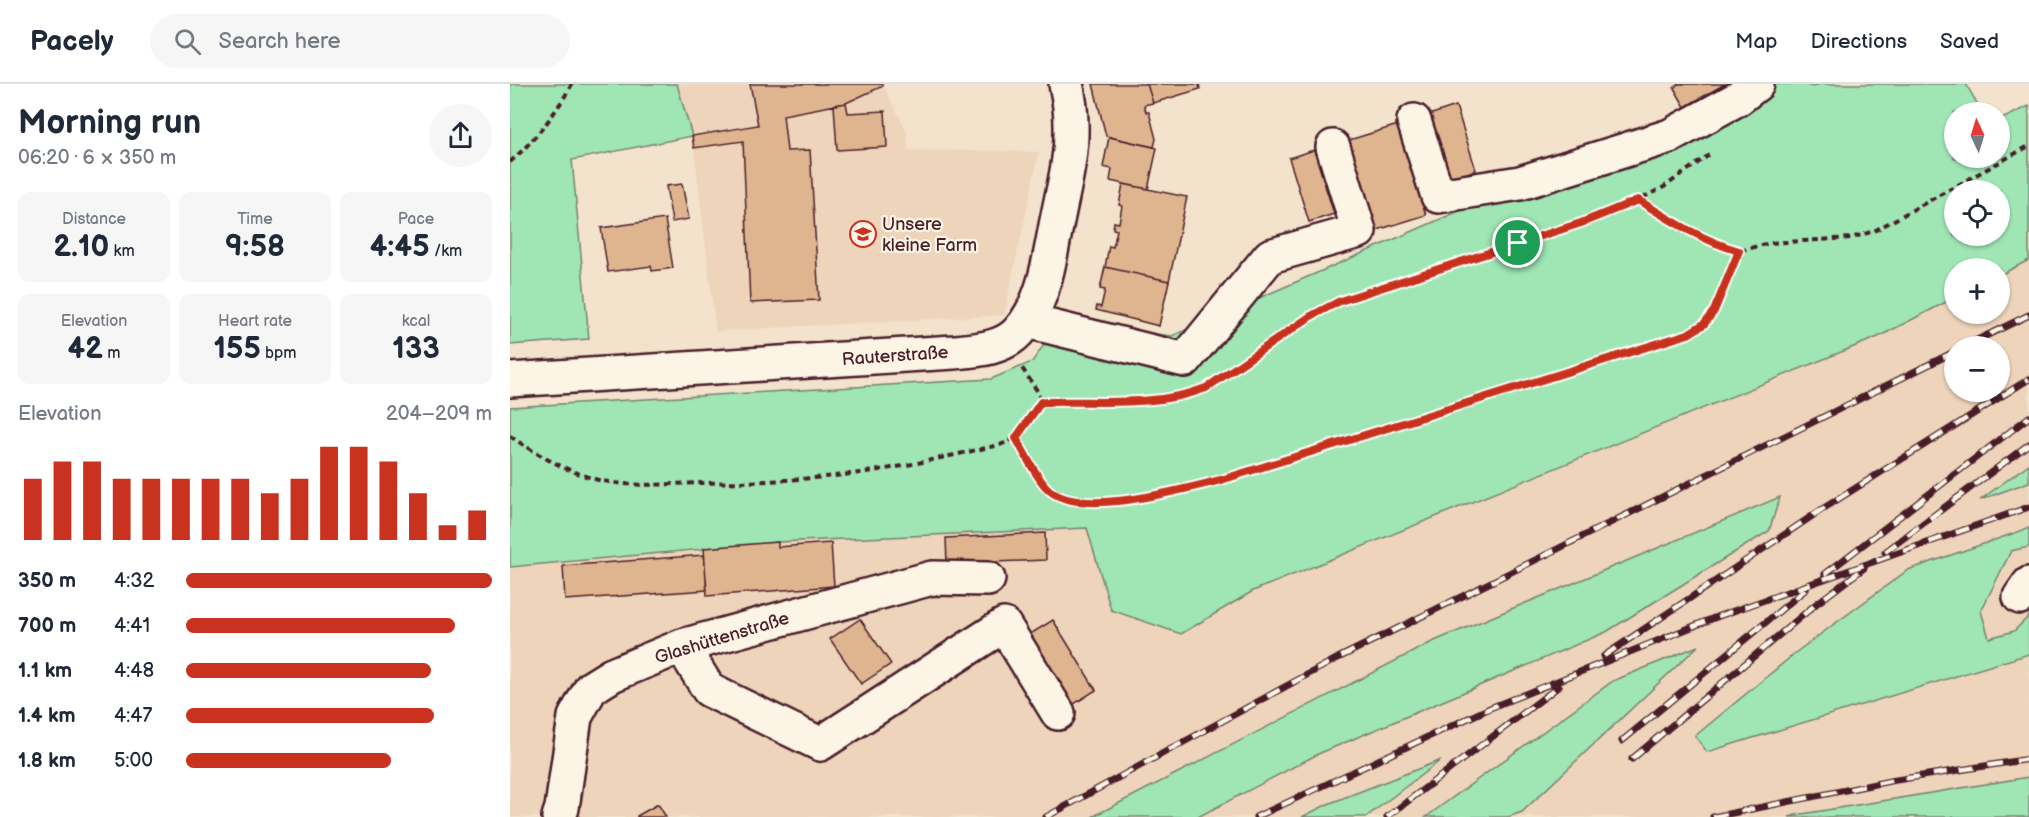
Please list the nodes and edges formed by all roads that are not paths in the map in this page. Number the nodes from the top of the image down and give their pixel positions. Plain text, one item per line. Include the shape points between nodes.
1 (1066, 84) edge
2 (1757, 84) edge
3 (1414, 121) dead end
4 (1333, 147) dead end
5 (1016, 331) junction
6 (510, 380) edge
7 (988, 579) dead end
8 (682, 646) junction
9 (1058, 713) dead end
10 (559, 817) edge

1 - 5 street via 1071,124 1069,160 1037,300
2 - 3 street via 1670,136 1520,183 1438,196
4 - 5 street via 1359,231 1270,256 1185,360
5 - 6 street, Rauterstraße via 982,349 954,352
7 - 8 street, Glashüttenstraße via 932,578
8 - 9 street via 709,690 820,744 1004,625
8 - 10 street, Glashüttenstraße via 612,675 591,688 575,717

